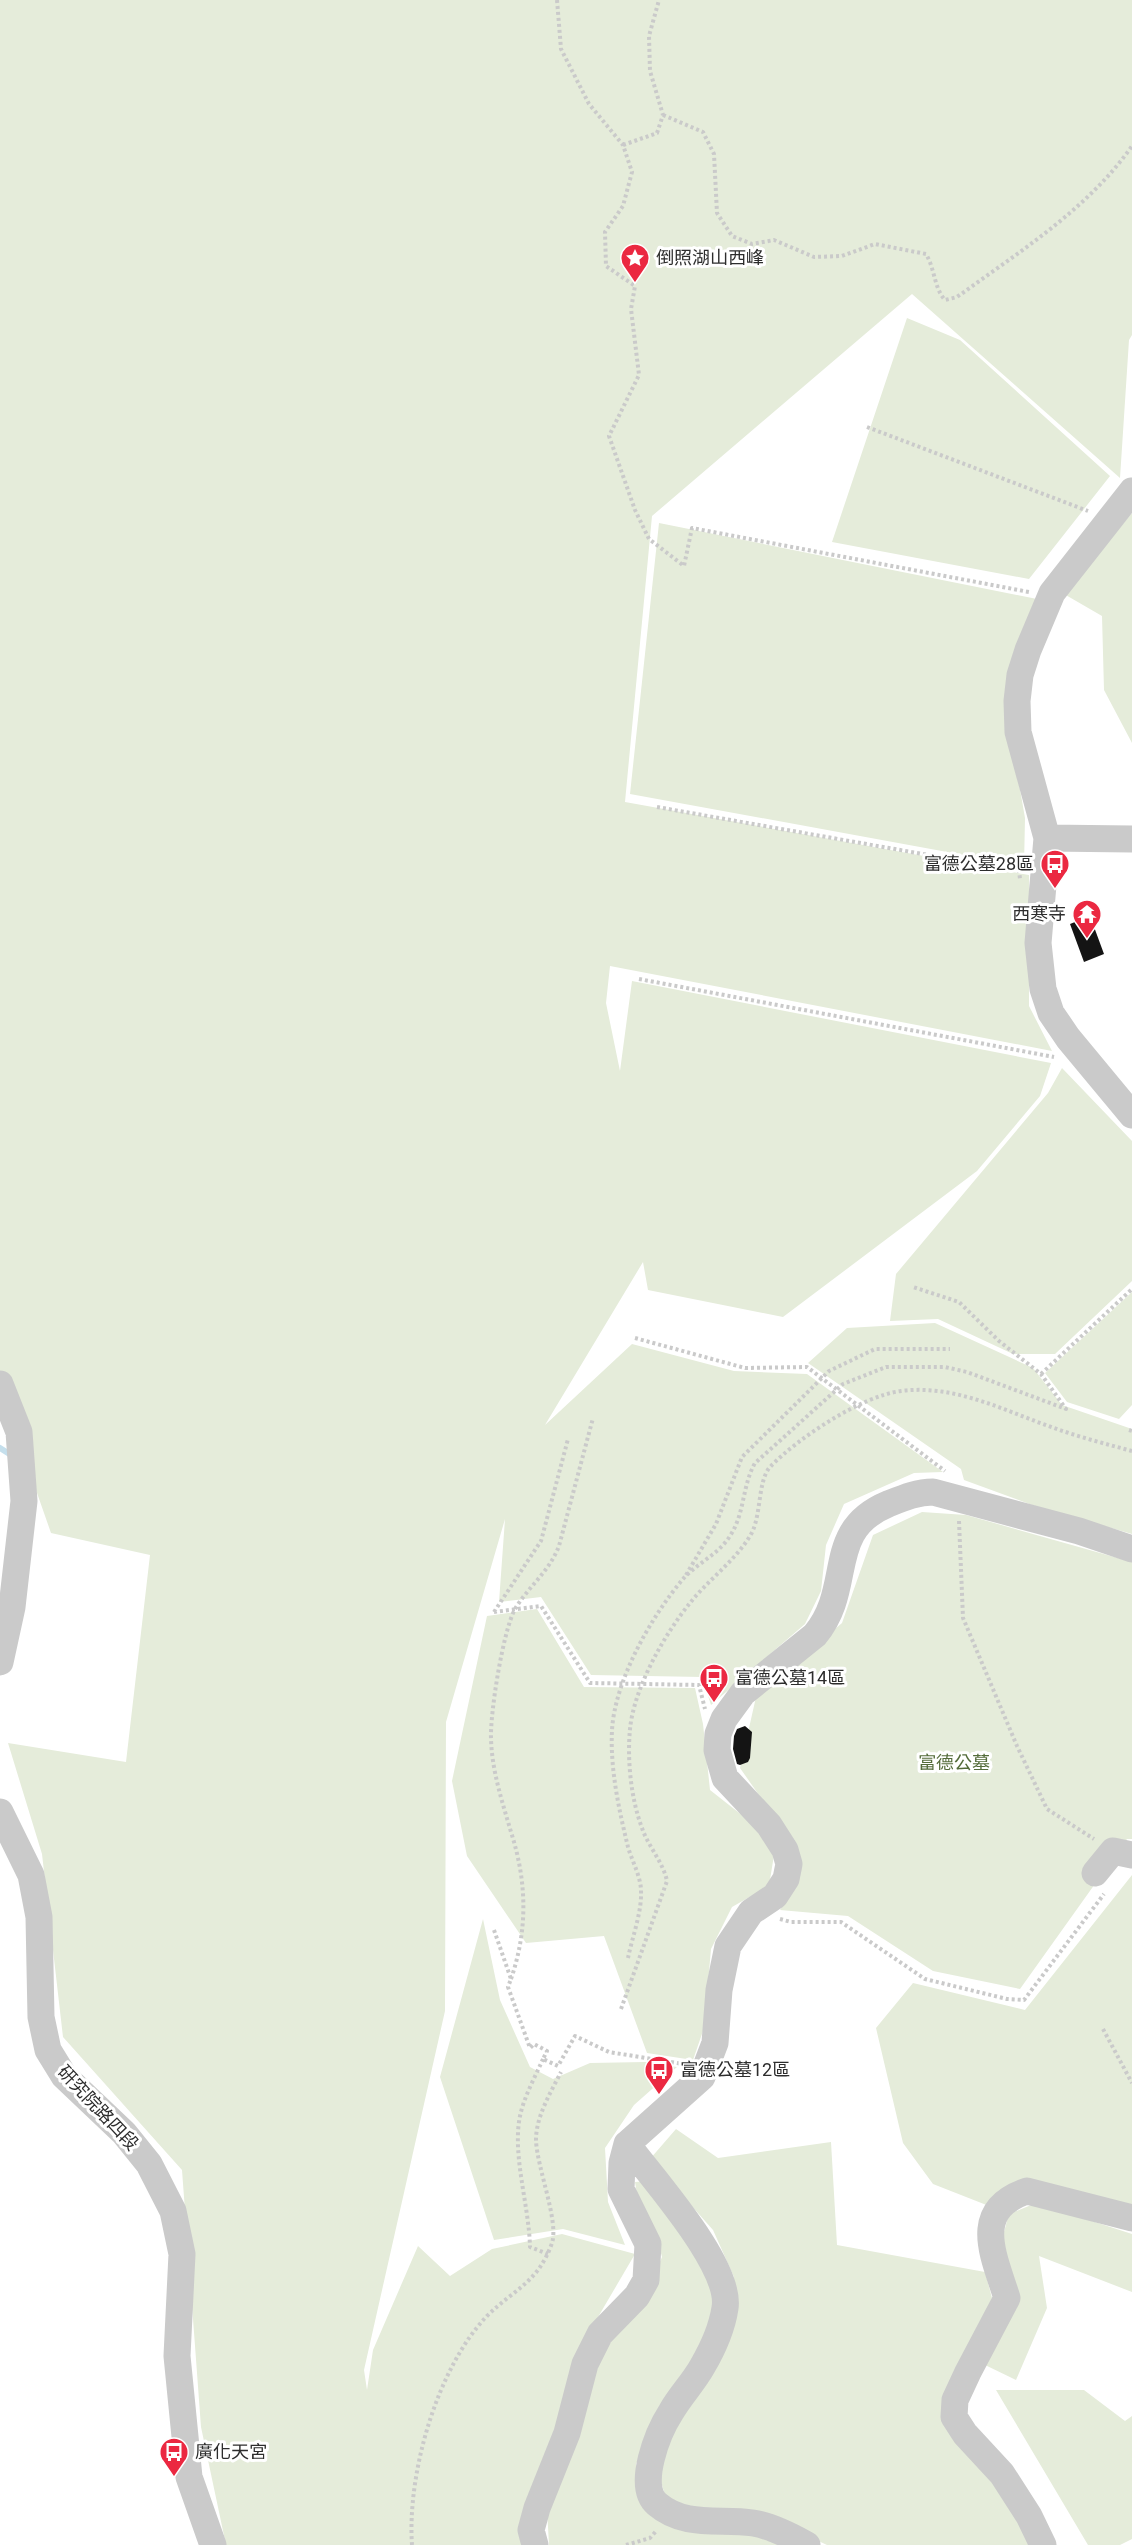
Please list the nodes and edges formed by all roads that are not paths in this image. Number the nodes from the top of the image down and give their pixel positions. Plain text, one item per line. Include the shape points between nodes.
1 (1132, 491) edge
2 (1047, 838) junction
3 (1132, 839) edge
4 (1132, 1115) edge
5 (0, 1384) edge
6 (1132, 1549) edge
7 (0, 1662) edge
8 (0, 1812) edge
9 (1122, 1853) edge
10 (1103, 1880) road end
11 (627, 2144) junction
12 (1132, 2218) edge
13 (213, 2545) edge
14 (535, 2545) edge
15 (807, 2545) edge
16 (1043, 2545) edge

1 - 2 street via 1052,593 1020,675 1018,732
2 - 3 street
2 - 4 street via 1038,943 1043,989 1051,1013 1068,1038
5 - 7 street via 19,1432 24,1501 12,1607
6 - 11 street via 958,1497 922,1492 861,1518 847,1540 836,1599 825,1623 816,1635 743,1693 724,1719 717,1750 724,1778 769,1825 785,1850 789,1864 786,1879 775,1896 751,1912 728,1946 719,1990 715,2043 702,2077
8 - 13 street, 研究院路四段 via 31,1875 39,1917 41,2018 48,2050 64,2076 124,2133 149,2164 173,2211 182,2254 177,2356 189,2477
9 - 10 street
11 - 14 street via 621,2189 648,2244 646,2280 637,2296 600,2334 585,2364 567,2433 537,2508 531,2530
11 - 15 street via 689,2225 727,2293 717,2336 702,2367 669,2414 651,2464 647,2493 656,2504 694,2521 754,2523
12 - 16 street via 1027,2191 1011,2196 990,2227 989,2244 1006,2298 955,2400 954,2417 1002,2474

